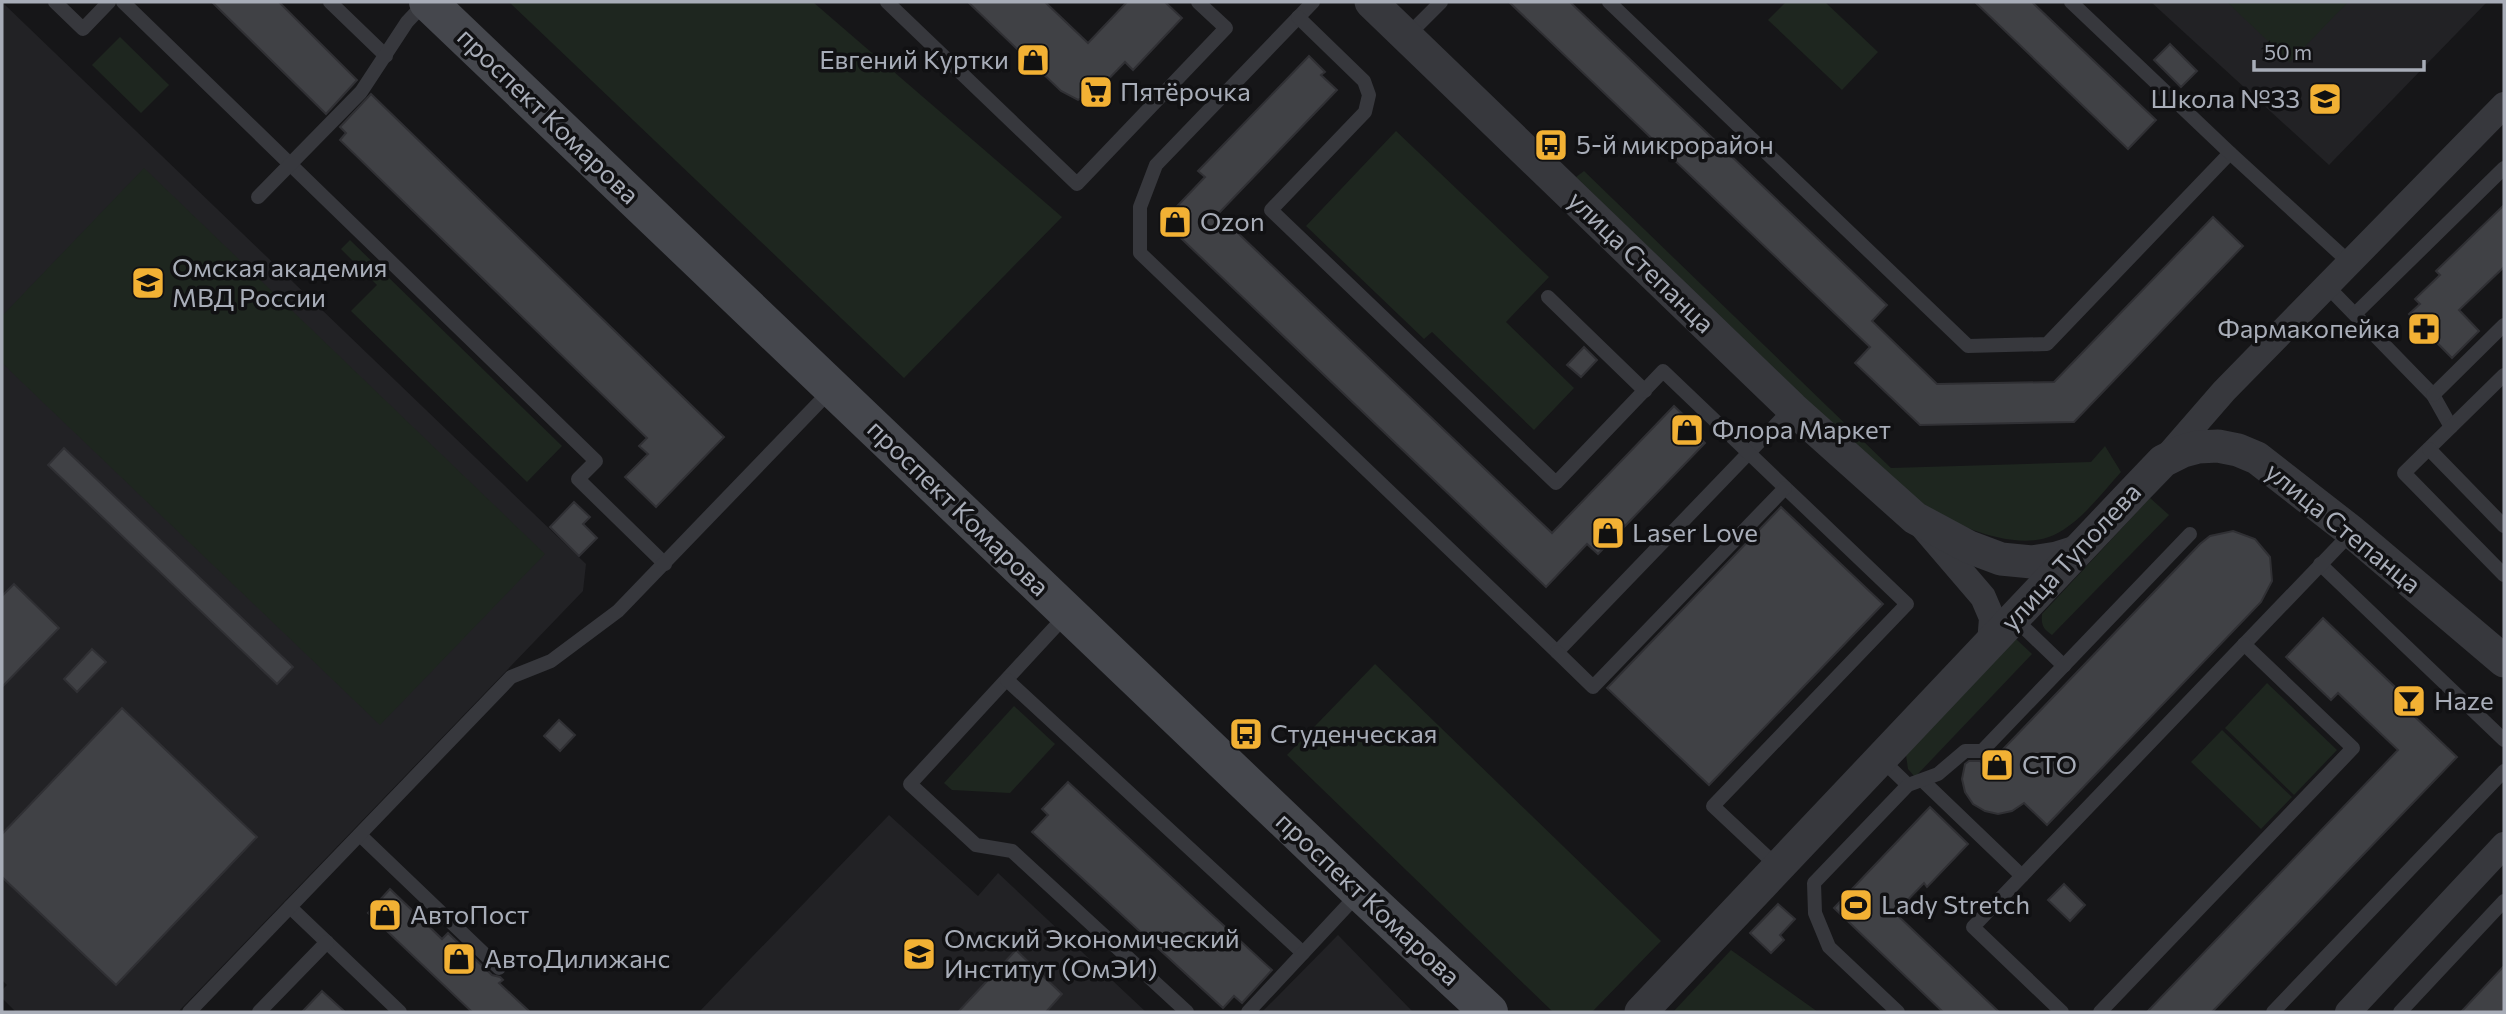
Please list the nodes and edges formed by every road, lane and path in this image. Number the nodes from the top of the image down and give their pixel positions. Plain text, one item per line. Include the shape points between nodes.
1 (55, 2) edge
2 (109, 2) edge
3 (122, 2) edge
4 (330, 2) edge
5 (427, 2) edge
6 (887, 2) edge
7 (1198, 2) edge
8 (1313, 2) edge
9 (1371, 2) edge
10 (1441, 2) edge
11 (1609, 2) edge
12 (2071, 2) edge
13 (1298, 18) junction
14 (1407, 36) junction
15 (386, 57) junction
16 (2504, 105) edge
17 (2230, 153) junction
18 (290, 164) junction
19 (2504, 168) edge
20 (258, 197) dead end
21 (2349, 262) junction
22 (2326, 285) junction
23 (1548, 297) dead end
24 (2355, 314) junction
25 (2504, 325) edge
26 (2504, 375) edge
27 (833, 388) junction
28 (1645, 391) junction
29 (2224, 391) junction
30 (2433, 395) junction
31 (1792, 408) junction
32 (2451, 427) junction
33 (2428, 449) junction
34 (2238, 450) junction
35 (1749, 453) junction
36 (2163, 461) junction
37 (1785, 488) junction
38 (1915, 518) junction
39 (2504, 526) edge
40 (2352, 532) junction
41 (2190, 534) dead end
42 (2076, 552) junction
43 (665, 564) junction
44 (2320, 564) junction
45 (2504, 575) edge
46 (1068, 613) junction
47 (2014, 618) junction
48 (1990, 643) junction
49 (2244, 644) junction
50 (1557, 652) junction
51 (2504, 661) edge
52 (2064, 666) junction
53 (1007, 680) junction
54 (2504, 740) edge
55 (1881, 758) junction
56 (2504, 771) edge
57 (1915, 783) junction
58 (360, 835) junction
59 (2504, 845) edge
60 (1779, 867) junction
61 (2022, 876) junction
62 (1360, 892) junction
63 (2504, 901) edge
64 (290, 907) junction
65 (327, 942) junction
66 (1303, 953) junction
67 (499, 968) dead end
68 (192, 1011) edge
69 (259, 1012) edge
70 (400, 1012) edge
71 (1186, 1012) edge
72 (1248, 1012) edge
73 (1489, 1012) edge
74 (1641, 1012) edge
75 (1898, 1012) edge
76 (2063, 1012) edge
77 (2100, 1012) edge
78 (2273, 1012) edge
79 (2348, 1012) edge
80 (2400, 1012) edge

1 - 2 lane via 83,29
3 - 18 lane
4 - 15 lane
5 - 15 lane via 407,22
5 - 27 main road, проспект Комарова
6 - 7 lane via 1077,184 1226,29
8 - 13 lane
9 - 14 street, улица Степанца
10 - 14 lane
11 - 17 lane via 1968,346 2047,344
12 - 17 lane
13 - 28 lane via 1364,81 1366,112 1271,210 1556,483
13 - 50 lane via 1156,165 1140,207 1140,253
14 - 31 street, улица Степанца
15 - 18 lane via 361,92
16 - 21 street, улица Туполева
17 - 21 lane
18 - 20 lane
18 - 43 lane via 596,461 578,480
19 - 24 lane
21 - 22 street, улица Туполева
22 - 24 lane
22 - 29 street, улица Туполева
23 - 28 lane
24 - 30 lane
25 - 30 lane
26 - 32 lane
27 - 43 lane
27 - 46 main road, проспект Комарова
28 - 35 lane via 1663,371
29 - 34 street via 2221,423
29 - 36 street, улица Туполева
30 - 32 lane
31 - 35 lane
31 - 38 street, улица Степанца
32 - 33 lane
33 - 39 lane
33 - 45 lane via 2404,473
34 - 36 street, улица Степанца via 2198,447
34 - 40 street, улица Степанца via 2265,464
35 - 37 lane
35 - 50 lane
36 - 42 street, улица Туполева
37 - 50 lane via 1593,687
37 - 60 lane via 1906,604 1713,806
38 - 42 street, улица Степанца via 2001,559 2032,562
38 - 48 street, улица Степанца via 1983,597 1992,618
40 - 44 lane
40 - 51 street, улица Степанца
41 - 52 lane
42 - 47 street, улица Туполева
43 - 58 lane via 618,611 551,661 511,677
44 - 49 lane
44 - 54 lane
46 - 53 lane
46 - 62 main road, проспект Комарова
47 - 48 street, улица Туполева
47 - 52 lane
48 - 55 street, улица Туполева
49 - 61 lane
49 - 77 lane via 2353,748
52 - 57 lane via 1982,751 1965,751 1938,774
53 - 66 lane
53 - 71 lane via 910,784 976,845 1012,851
55 - 57 lane
55 - 60 street, улица Туполева
56 - 78 lane
57 - 61 lane
57 - 75 lane via 1814,883 1815,913 1829,947
58 - 64 lane
58 - 67 lane
59 - 79 street
60 - 74 street, улица Туполева
61 - 76 lane via 1973,927
62 - 66 lane
62 - 73 main road, проспект Комарова
63 - 80 lane
64 - 65 lane
64 - 68 lane
65 - 69 lane
65 - 70 lane
66 - 72 lane

